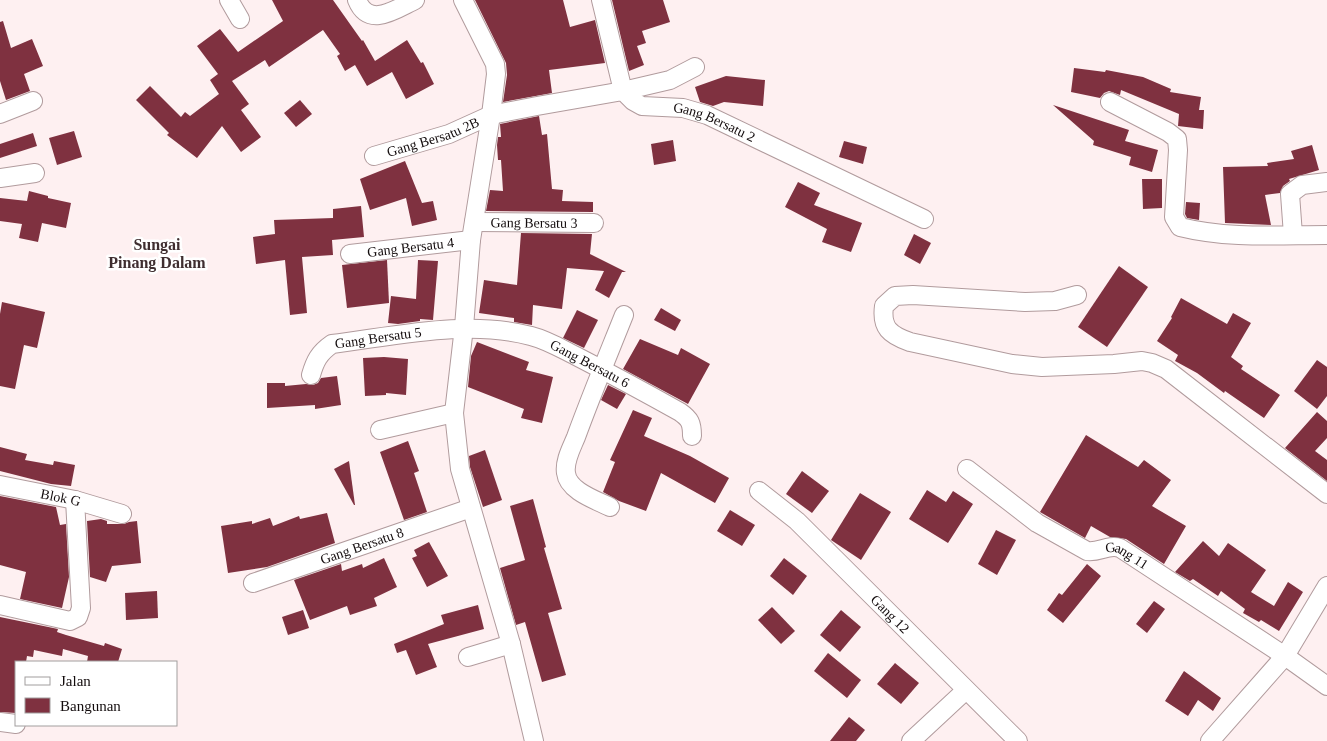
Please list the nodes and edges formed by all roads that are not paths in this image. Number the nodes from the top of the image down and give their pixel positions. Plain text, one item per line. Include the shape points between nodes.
1 (229, 0) edge
2 (357, 0) edge
3 (415, 0) edge
4 (463, 0) edge
5 (601, 0) edge
6 (240, 19) dead end
7 (695, 67) dead end
8 (623, 91) junction
9 (33, 101) dead end
10 (1110, 102) dead end
11 (0, 114) edge
12 (491, 115) junction
13 (374, 156) dead end
14 (35, 173) dead end
15 (0, 178) edge
16 (1327, 182) edge
17 (924, 219) dead end
18 (474, 222) junction
19 (594, 223) dead end
20 (1293, 235) junction
21 (1327, 235) edge
22 (470, 240) junction
23 (350, 254) dead end
24 (1077, 295) dead end
25 (624, 315) dead end
26 (464, 327) junction
27 (602, 369) junction
28 (311, 375) dead end
29 (454, 413) junction
30 (380, 430) dead end
31 (692, 436) dead end
32 (967, 469) dead end
33 (0, 485) edge
34 (759, 491) dead end
35 (1327, 494) edge
36 (75, 500) junction
37 (610, 506) dead end
38 (471, 508) junction
39 (122, 514) dead end
40 (253, 583) dead end
41 (1327, 586) edge
42 (0, 604) edge
43 (511, 644) junction
44 (1285, 656) junction
45 (468, 658) dead end
46 (1327, 686) edge
47 (966, 690) junction
48 (0, 722) edge
49 (15, 724) edge
50 (534, 741) edge
51 (911, 741) edge
52 (1018, 741) edge
53 (1210, 741) edge

1 - 6 street
2 - 3 street via 373,16 388,13
4 - 12 street via 495,64
5 - 8 street
7 - 8 street via 670,80
8 - 12 street
8 - 17 street, Gang Bersatu 2 via 642,106 683,108 707,115
9 - 11 street
10 - 20 street via 1177,139 1174,217 1180,227 1200,232
12 - 13 street, Gang Bersatu 2B via 450,134
12 - 18 street
14 - 15 street
16 - 20 street via 1302,185 1290,194
18 - 19 street, Gang Bersatu 3
18 - 22 street
20 - 21 street
22 - 23 street, Gang Bersatu 4
22 - 26 street
24 - 35 street via 1035,302 895,296 884,306 882,318 896,338 1012,364 1042,367 1152,363 1166,369
25 - 27 street
26 - 27 street, Gang Bersatu 6 via 533,336
26 - 28 street, Gang Bersatu 5 via 332,344 315,360
26 - 29 street
27 - 31 street, Gang Bersatu 6 via 689,418
27 - 37 street via 567,462 566,474 578,490
29 - 30 street
29 - 38 street via 460,469
32 - 44 street, Gang 11 via 1037,523 1092,552 1110,546 1120,548
33 - 36 street, Blok G
34 - 47 street, Gang 12 via 797,521
36 - 39 street, Blok G
36 - 42 street via 81,608 78,617 70,621
38 - 40 street, Gang Bersatu 8
38 - 43 street
41 - 44 street
43 - 45 street
43 - 50 street
44 - 46 street, Gang 11
44 - 53 street
47 - 51 street
47 - 52 street, Gang 12
48 - 49 street

